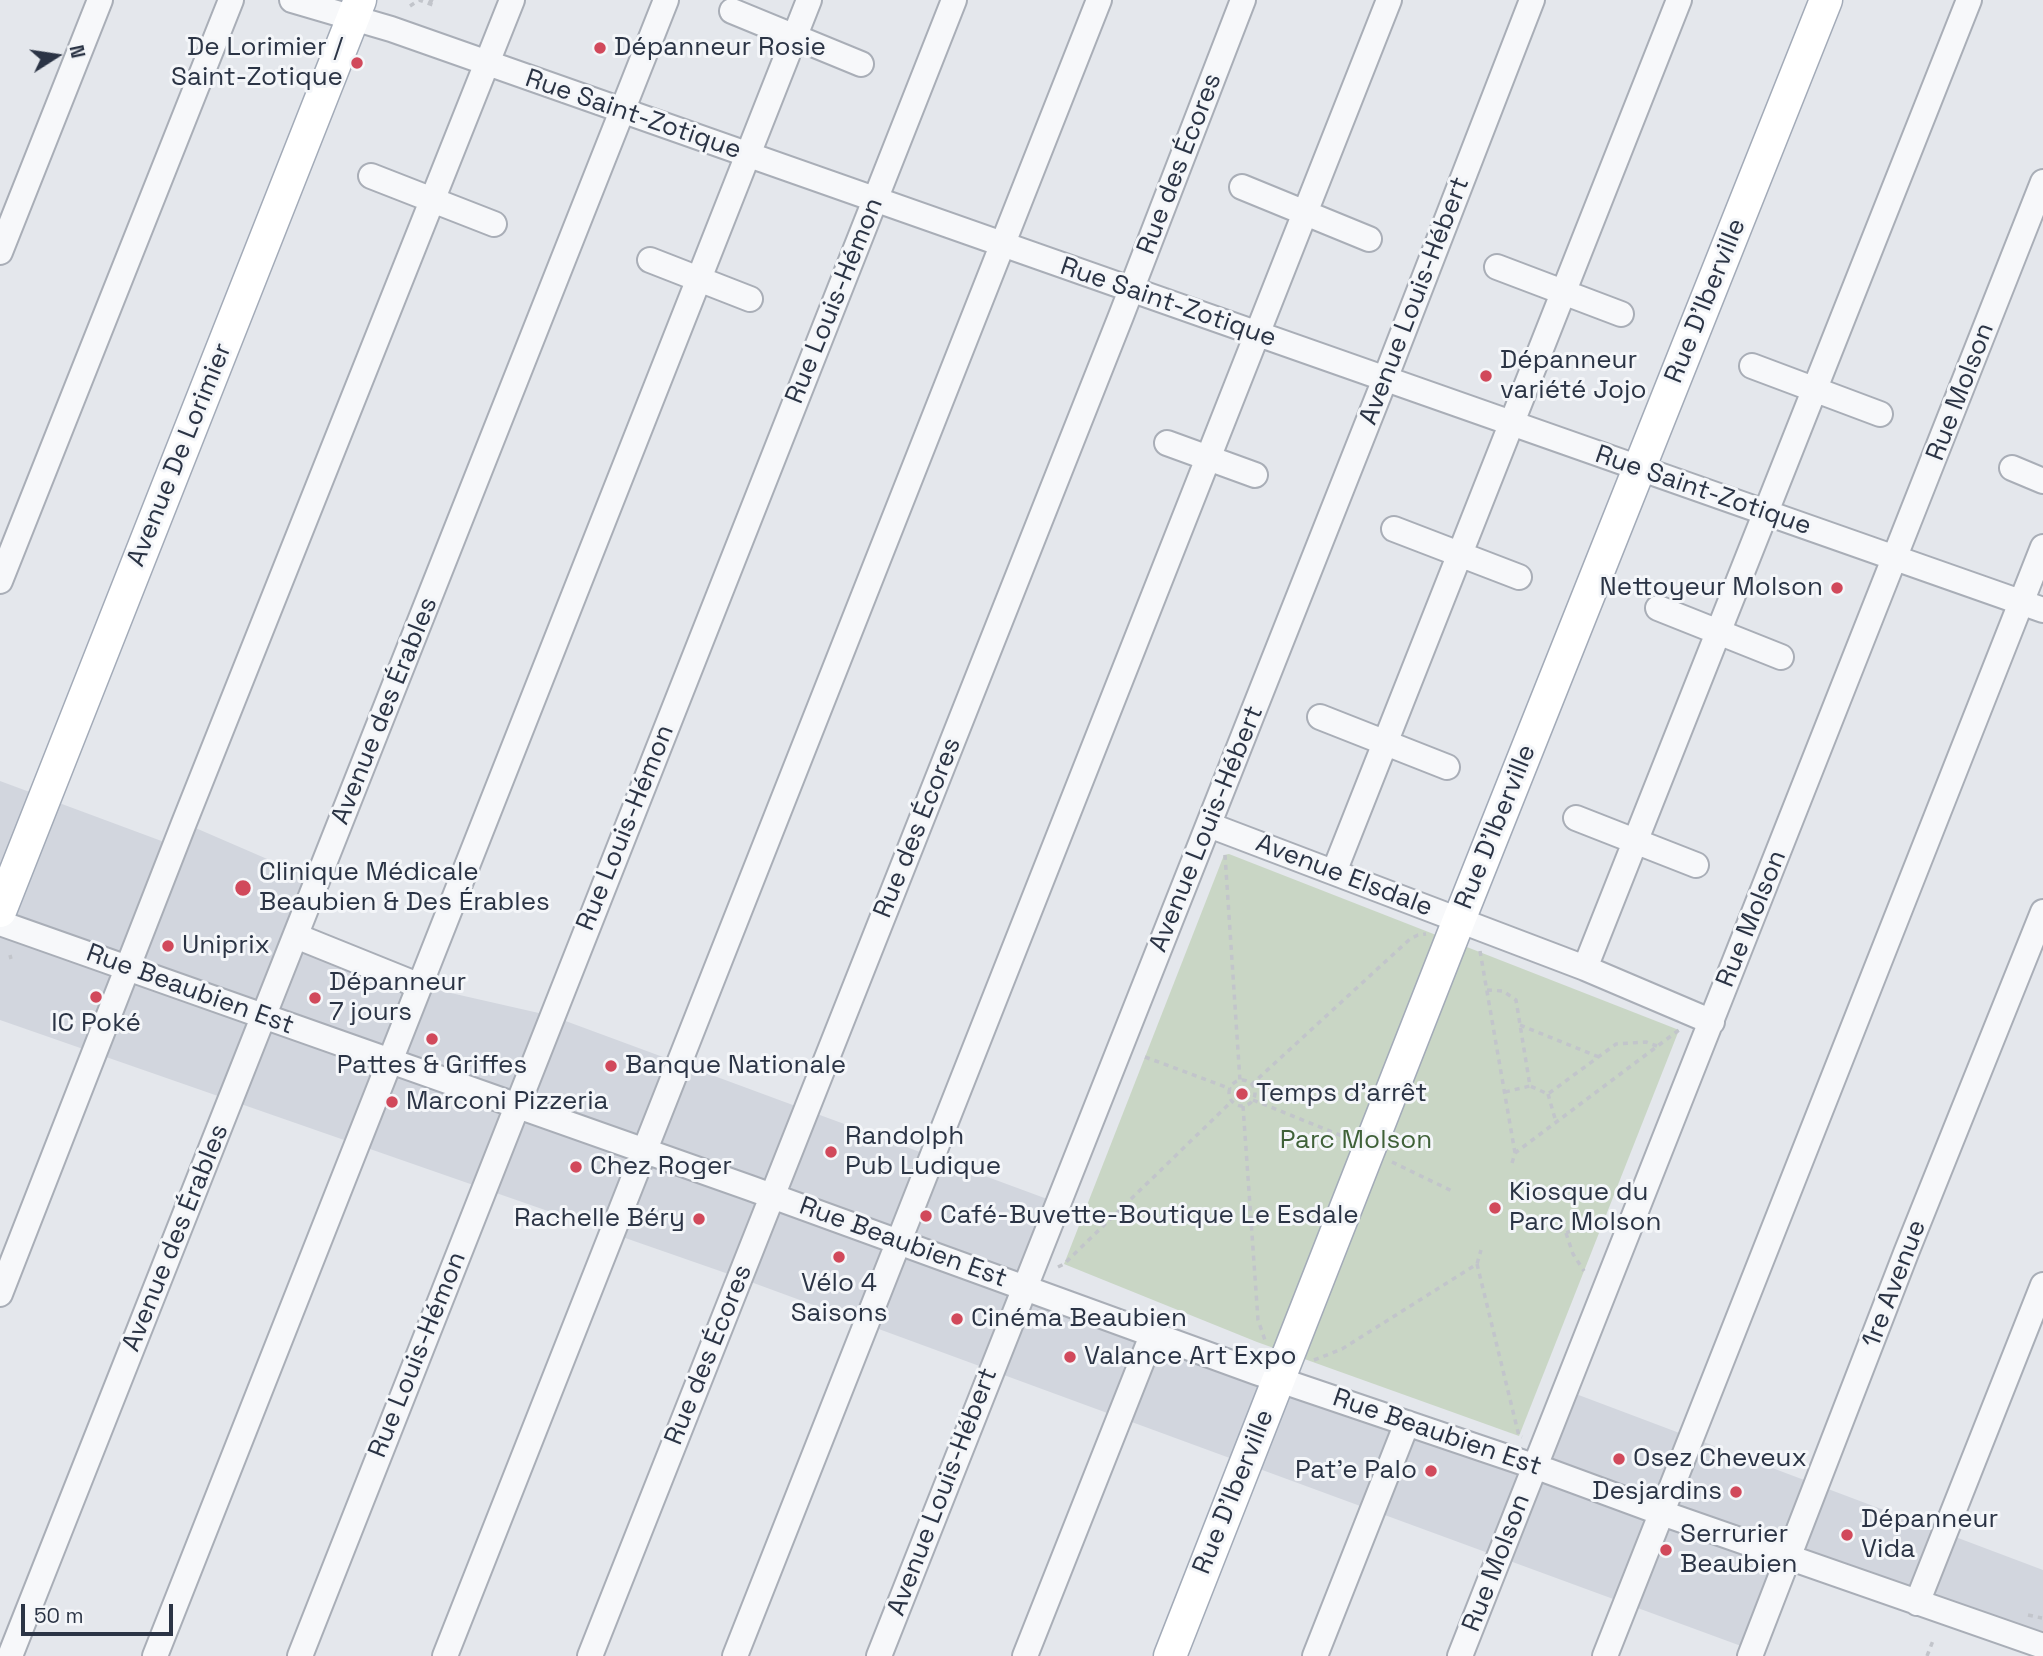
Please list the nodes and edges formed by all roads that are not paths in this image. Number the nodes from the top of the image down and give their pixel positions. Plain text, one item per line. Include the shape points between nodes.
1 (100, 0) edge
2 (230, 0) edge
3 (292, 0) edge
4 (512, 0) edge
5 (666, 0) edge
6 (809, 0) edge
7 (954, 0) edge
8 (1099, 0) edge
9 (1243, 0) edge
10 (1389, 0) edge
11 (1532, 0) edge
12 (1679, 0) edge
13 (1826, 0) edge
14 (1969, 0) edge
15 (357, 9) edge
16 (732, 10) dead end
17 (795, 36) junction
18 (487, 63) junction
19 (861, 64) dead end
20 (623, 112) junction
21 (748, 155) junction
22 (371, 176) dead end
23 (2043, 182) edge
24 (1242, 187) dead end
25 (875, 199) junction
26 (433, 201) junction
27 (1305, 213) junction
28 (494, 224) dead end
29 (1369, 239) dead end
30 (1003, 246) junction
31 (0, 252) edge
32 (650, 260) dead end
33 (1497, 267) dead end
34 (700, 280) junction
35 (1131, 290) junction
36 (1564, 292) junction
37 (750, 299) dead end
38 (1621, 314) dead end
39 (1258, 335) junction
40 (1752, 366) dead end
41 (1385, 379) junction
42 (1814, 390) junction
43 (1880, 414) dead end
44 (1512, 423) junction
45 (1167, 443) dead end
46 (1208, 458) junction
47 (2012, 468) dead end
48 (1640, 469) junction
49 (1255, 475) dead end
50 (2043, 481) edge
51 (1765, 513) junction
52 (1394, 529) dead end
53 (2043, 547) edge
54 (1460, 554) junction
55 (1896, 559) junction
56 (1520, 577) dead end
57 (0, 581) edge
58 (2032, 606) edge
59 (1658, 608) dead end
60 (1719, 632) junction
61 (1781, 657) dead end
62 (1320, 717) dead end
63 (1385, 743) junction
64 (1447, 767) dead end
65 (1576, 818) dead end
66 (1209, 825) junction
67 (1635, 842) junction
68 (1696, 865) dead end
69 (1334, 872) junction
70 (0, 911) edge
71 (2043, 912) edge
72 (1459, 920) junction
73 (0, 923) edge
74 (296, 936) junction
75 (128, 968) junction
76 (1585, 968) junction
77 (420, 986) junction
78 (264, 1017) junction
79 (1712, 1022) junction
80 (391, 1061) junction
81 (517, 1106) junction
82 (643, 1152) junction
83 (772, 1195) junction
84 (899, 1241) junction
85 (2043, 1285) edge
86 (1025, 1288) junction
87 (0, 1294) edge
88 (1153, 1332) junction
89 (1279, 1379) junction
90 (1407, 1423) junction
91 (1535, 1466) junction
92 (1662, 1513) junction
93 (1789, 1558) junction
94 (1917, 1603) junction
95 (2043, 1648) edge
96 (10, 1656) edge
97 (155, 1656) edge
98 (300, 1656) edge
99 (445, 1656) edge
100 (590, 1656) edge
101 (735, 1656) edge
102 (879, 1656) edge
103 (1025, 1656) edge
104 (1170, 1656) edge
105 (1315, 1656) edge
106 (1460, 1656) edge
107 (1605, 1656) edge
108 (1750, 1656) edge
109 (2041, 1656) edge

1 - 31 street
2 - 57 street
3 - 15 street, Rue Saint-Zotique
4 - 18 street
5 - 20 street, Avenue des Érables
6 - 17 street
7 - 25 street, Rue Louis-Hémon
8 - 30 street
9 - 35 street, Rue des Écores
10 - 27 street
11 - 41 street, Avenue Louis-Hébert
12 - 36 street
13 - 48 main road, Rue D'Iberville
14 - 42 street
15 - 18 street, Rue Saint-Zotique
15 - 70 main road, Avenue De Lorimier
16 - 17 street
17 - 19 street
17 - 21 street
18 - 20 street, Rue Saint-Zotique
18 - 26 street
20 - 21 street, Rue Saint-Zotique
20 - 74 street, Avenue des Érables
21 - 25 street, Rue Saint-Zotique
21 - 34 street
22 - 26 street
23 - 55 street, Rue Molson
24 - 27 street
25 - 30 street, Rue Saint-Zotique
25 - 81 street, Rue Louis-Hémon
26 - 28 street
26 - 75 street
27 - 29 street
27 - 39 street
30 - 35 street, Rue Saint-Zotique
30 - 82 street
32 - 34 street
33 - 36 street
34 - 37 street
34 - 77 street
35 - 39 street, Rue Saint-Zotique
35 - 83 street, Rue des Écores
36 - 38 street
36 - 44 street
39 - 41 street, Rue Saint-Zotique
39 - 46 street
40 - 42 street
41 - 44 street, Rue Saint-Zotique
41 - 66 street, Avenue Louis-Hébert
42 - 43 street
42 - 51 street
44 - 48 street, Rue Saint-Zotique
44 - 54 street
45 - 46 street
46 - 49 street
46 - 84 street
47 - 50 street
48 - 51 street, Rue Saint-Zotique
48 - 72 main road, Rue D'Iberville
51 - 55 street, Rue Saint-Zotique
51 - 60 street
52 - 54 street
53 - 58 street
54 - 56 street
54 - 63 street
55 - 58 street, Rue Saint-Zotique
55 - 79 street, Rue Molson
58 - 92 street
59 - 60 street
60 - 61 street
60 - 67 street
62 - 63 street
63 - 64 street
63 - 69 street
65 - 67 street
66 - 69 street, Avenue Elsdale
66 - 86 street, Avenue Louis-Hébert
67 - 68 street
67 - 76 street
69 - 72 street, Avenue Elsdale
71 - 93 street, 1re Avenue
72 - 76 street, Avenue Elsdale
72 - 89 main road, Rue D'Iberville
73 - 75 street, Rue Beaubien Est
74 - 77 street
74 - 78 street, Avenue des Érables
75 - 78 street, Rue Beaubien Est
75 - 87 street
76 - 79 street, Avenue Elsdale
77 - 80 street
78 - 80 street, Rue Beaubien Est
78 - 96 street, Avenue des Érables
79 - 91 street, Rue Molson
80 - 81 street, Rue Beaubien Est
80 - 97 street
81 - 82 street, Rue Beaubien Est
81 - 98 street, Rue Louis-Hémon
82 - 83 street, Rue Beaubien Est
82 - 99 street
83 - 84 street, Rue Beaubien Est
83 - 100 street, Rue des Écores
84 - 86 street, Rue Beaubien Est
84 - 101 street
85 - 94 street
86 - 88 street, Rue Beaubien Est
86 - 102 street, Avenue Louis-Hébert
88 - 89 street, Rue Beaubien Est
88 - 103 street
89 - 90 street, Rue Beaubien Est
89 - 104 main road, Rue D'Iberville
90 - 91 street, Rue Beaubien Est
90 - 105 street
91 - 92 street, Rue Beaubien Est
91 - 106 street, Rue Molson
92 - 93 street, Rue Beaubien Est
92 - 107 street
93 - 94 street, Rue Beaubien Est
93 - 108 street, 1re Avenue
94 - 95 street, Rue Beaubien Est
95 - 109 street

